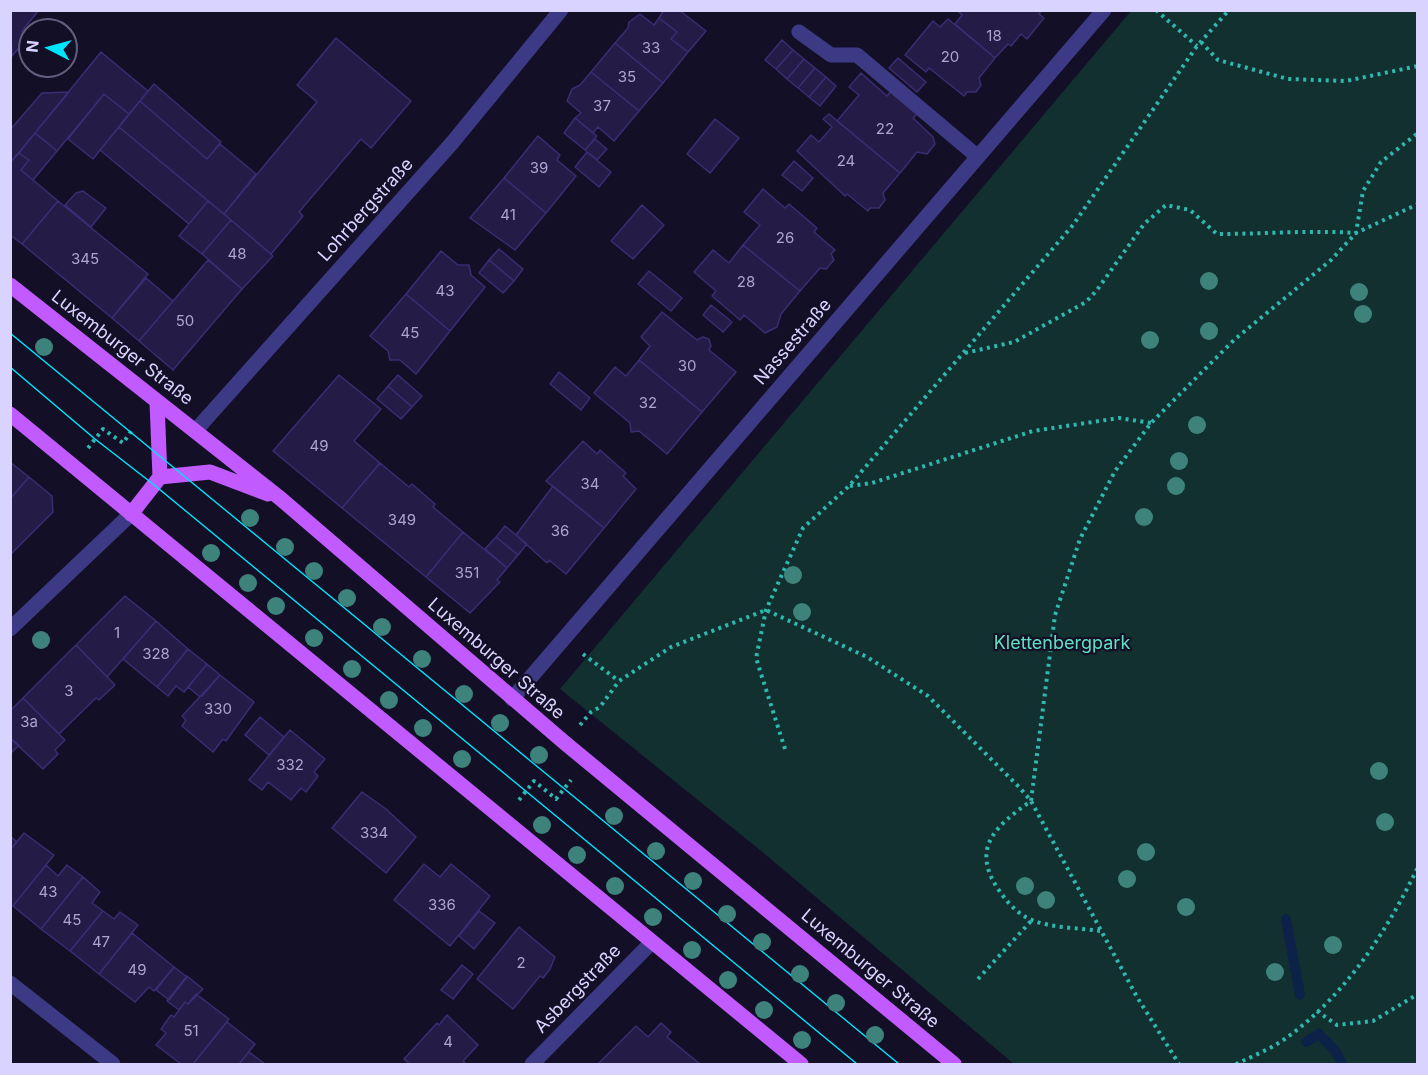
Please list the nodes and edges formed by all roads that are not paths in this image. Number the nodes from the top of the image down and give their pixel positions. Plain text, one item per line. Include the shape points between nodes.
1 (561, 10) edge
2 (1104, 10) edge
3 (799, 32) dead end
4 (978, 157) junction
5 (10, 285) edge
6 (157, 402) junction
7 (10, 414) edge
8 (196, 430) junction
9 (160, 477) junction
10 (281, 499) junction
11 (131, 513) junction
12 (10, 629) edge
13 (512, 699) junction
14 (652, 942) junction
15 (10, 983) edge
16 (113, 1065) edge
17 (532, 1065) edge
18 (801, 1065) edge
19 (954, 1065) edge

1 - 8 street, Lohrbergstraße via 452,143
2 - 4 street, Nassestraße
3 - 4 street via 831,55 857,55
4 - 13 street, Nassestraße
5 - 6 main road, Luxemburger Straße
6 - 8 main road, Luxemburger Straße
6 - 9 main road
7 - 11 main road
8 - 10 main road, Luxemburger Straße
9 - 10 main road via 210,472
9 - 11 main road
10 - 13 main road, Luxemburger Straße
11 - 12 street
11 - 14 main road
13 - 19 main road, Luxemburger Straße
14 - 17 street, Asbergstraße
14 - 18 main road
15 - 16 street

